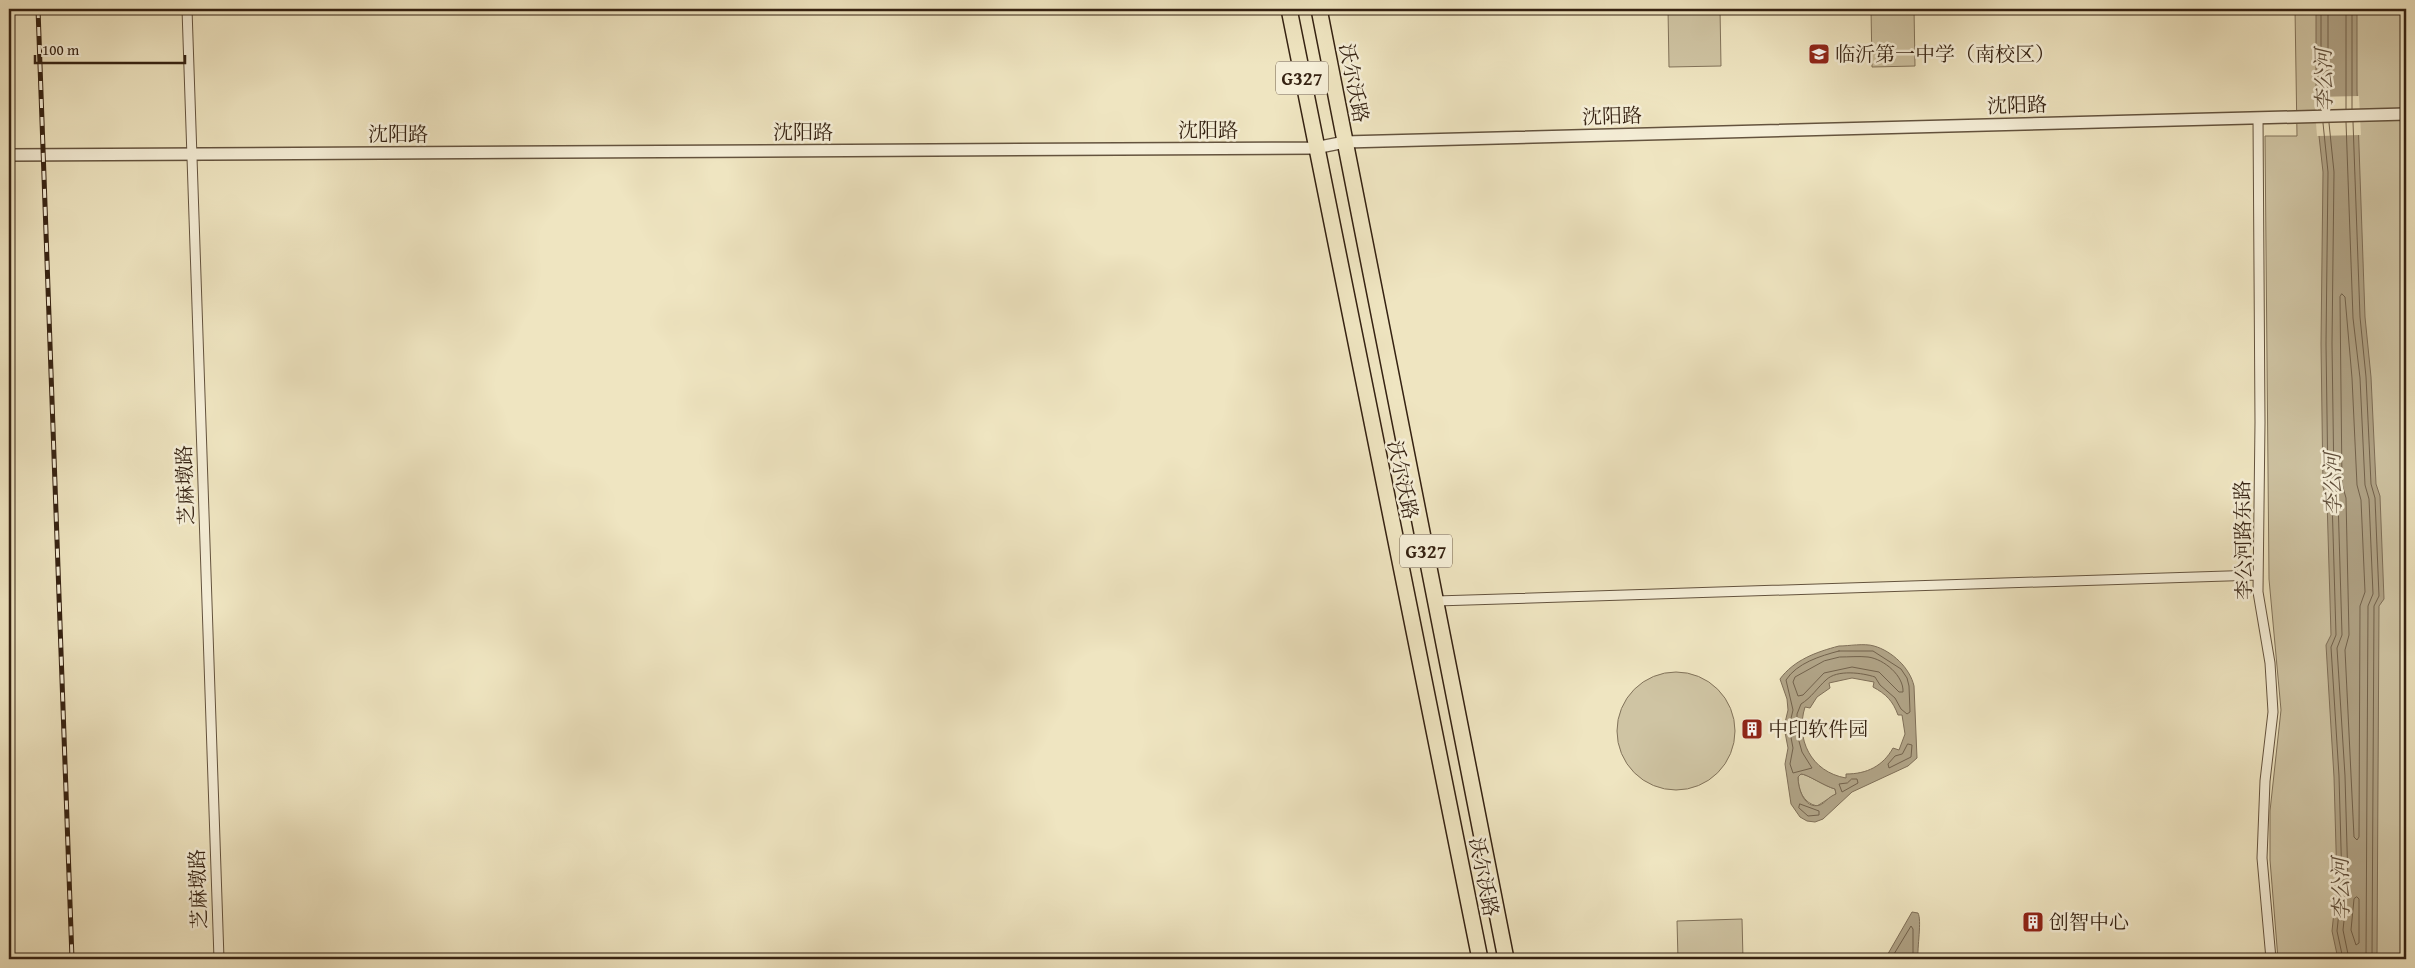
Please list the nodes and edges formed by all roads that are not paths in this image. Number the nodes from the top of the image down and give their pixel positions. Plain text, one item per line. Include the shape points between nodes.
1 (187, 9) edge
2 (1289, 9) edge
3 (1319, 9) edge
4 (2406, 114) edge
5 (2258, 118) junction
6 (1345, 142) junction
7 (1315, 148) junction
8 (193, 154) junction
9 (9, 155) edge
10 (2258, 575) junction
11 (1436, 602) junction
12 (219, 959) edge
13 (1480, 959) edge
14 (1506, 959) edge
15 (2271, 959) edge

1 - 8 street, 芝麻墩路
2 - 7 highway, 沃尔沃路 / G327
3 - 6 highway, 沃尔沃路 / G327
4 - 5 street, 沈阳路
5 - 6 street, 沈阳路
5 - 10 street, 李公河路东路
6 - 7 street, 沈阳路
6 - 11 highway, 沃尔沃路 / G327
7 - 8 street, 沈阳路
7 - 13 highway, 沃尔沃路 / G327
8 - 9 street, 沈阳路
8 - 12 street, 芝麻墩路
10 - 11 street
10 - 15 street, 李公河路东路 via 2272,696 2262,858
11 - 14 highway, 沃尔沃路 / G327

